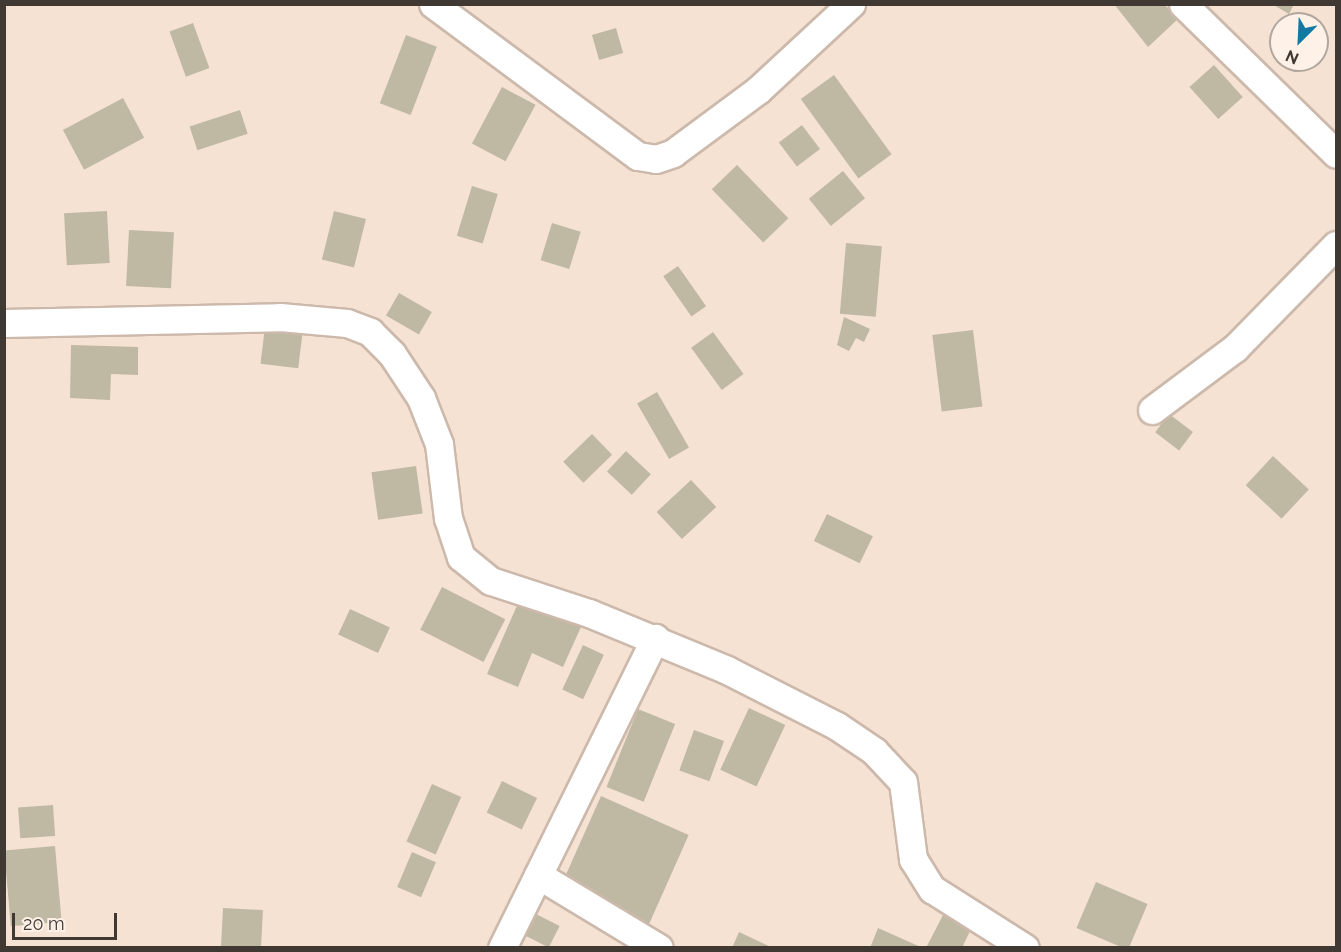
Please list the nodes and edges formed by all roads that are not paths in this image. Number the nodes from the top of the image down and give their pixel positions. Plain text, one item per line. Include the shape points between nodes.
1 (433, 4) edge
2 (852, 4) edge
3 (1184, 4) edge
4 (1336, 154) edge
5 (1336, 245) edge
6 (4, 323) edge
7 (1152, 410) dead end
8 (655, 638) junction
9 (538, 875) junction
10 (502, 948) edge
11 (659, 948) edge
12 (1025, 948) edge

1 - 2 street via 638,156 656,159 673,153 758,90
3 - 4 street
5 - 7 street via 1235,348
6 - 8 street via 280,317 347,323 370,332 392,354 421,399 439,444 448,518 461,557 490,581
8 - 9 street
8 - 12 street via 837,726 874,751 903,782 913,859 932,889
9 - 10 street
9 - 11 street

